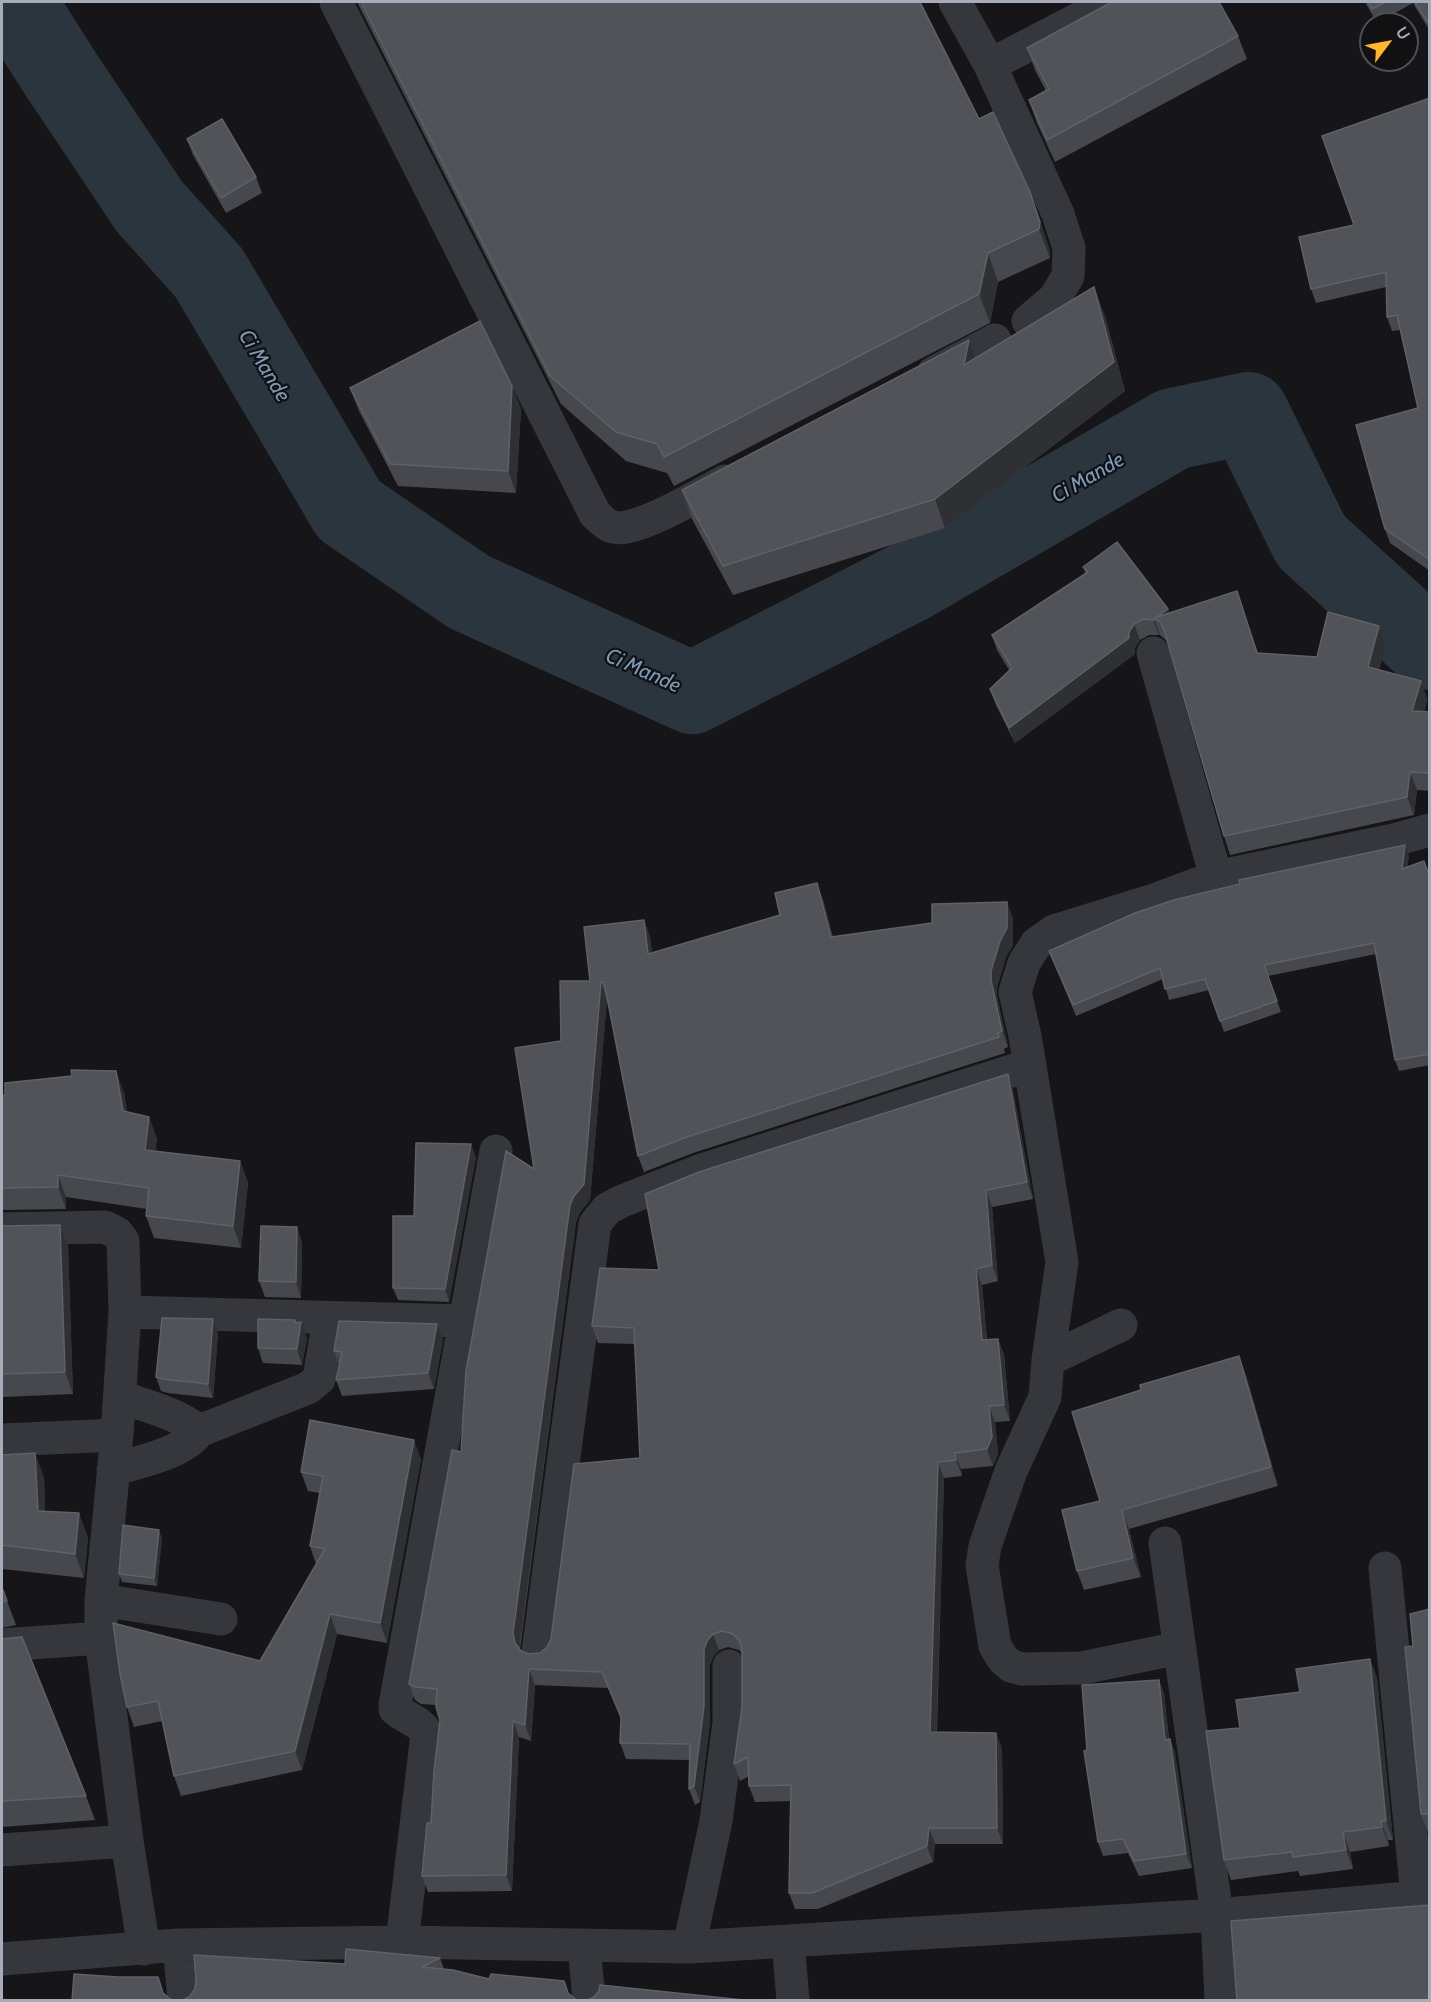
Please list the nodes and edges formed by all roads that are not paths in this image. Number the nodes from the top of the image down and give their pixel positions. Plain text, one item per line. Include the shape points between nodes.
1 (336, 2) edge
2 (955, 2) edge
3 (1112, 2) edge
4 (990, 65) junction
5 (1028, 321) dead end
6 (995, 340) dead end
7 (910, 384) edge
8 (751, 467) edge
9 (1153, 653) dead end
10 (1430, 830) edge
11 (1216, 877) junction
12 (1030, 1065) junction
13 (496, 1151) dead end
14 (2, 1229) edge
15 (125, 1312) junction
16 (329, 1318) junction
17 (464, 1321) junction
18 (1121, 1325) dead end
19 (1048, 1360) junction
20 (120, 1397) junction
21 (199, 1431) junction
22 (117, 1435) junction
23 (2, 1440) edge
24 (113, 1470) junction
25 (1165, 1543) dead end
26 (1385, 1568) dead end
27 (101, 1600) junction
28 (221, 1618) dead end
29 (101, 1638) junction
30 (2, 1645) edge
31 (1179, 1648) junction
32 (538, 1652) edge
33 (729, 1665) dead end
34 (127, 1841) junction
35 (2, 1851) edge
36 (1423, 1896) edge
37 (1217, 1915) junction
38 (788, 1941) junction
39 (402, 1942) junction
40 (179, 1945) junction
41 (584, 1945) junction
42 (689, 1947) junction
43 (144, 1949) junction
44 (2, 1959) edge
45 (184, 2001) edge
46 (589, 2001) edge
47 (793, 2001) edge
48 (1221, 2001) edge

1 - 8 street via 595,514 610,527 645,522
2 - 4 street
3 - 4 street
4 - 5 street via 1058,214 1069,248 1068,276 1055,298
6 - 7 street
9 - 11 street
10 - 11 street
11 - 12 street via 1054,931 1036,944 1024,963 1015,992
12 - 19 street via 1062,1262
12 - 32 street via 699,1171 607,1209 595,1224
13 - 17 street
14 - 15 street via 105,1227 117,1233 123,1241
15 - 16 street
15 - 20 street
16 - 17 street
16 - 21 street via 319,1379 308,1388
17 - 39 street via 395,1705 427,1734
18 - 19 street
19 - 31 street via 1045,1397 1011,1471 982,1565 995,1646 1003,1659 1022,1669 1082,1668
20 - 21 street via 187,1421
20 - 22 street
21 - 24 street via 192,1441 179,1448
22 - 23 street
22 - 24 street
24 - 27 street
25 - 31 street
26 - 36 street
27 - 28 street
27 - 29 street
29 - 30 street
29 - 34 street
31 - 37 street
33 - 42 street via 729,1724 716,1821
34 - 35 street
34 - 43 street
36 - 37 street
37 - 38 street
37 - 48 street
38 - 42 street
38 - 47 street
39 - 40 street
39 - 41 street
40 - 43 street
40 - 45 street
41 - 42 street
41 - 46 street
43 - 44 street

